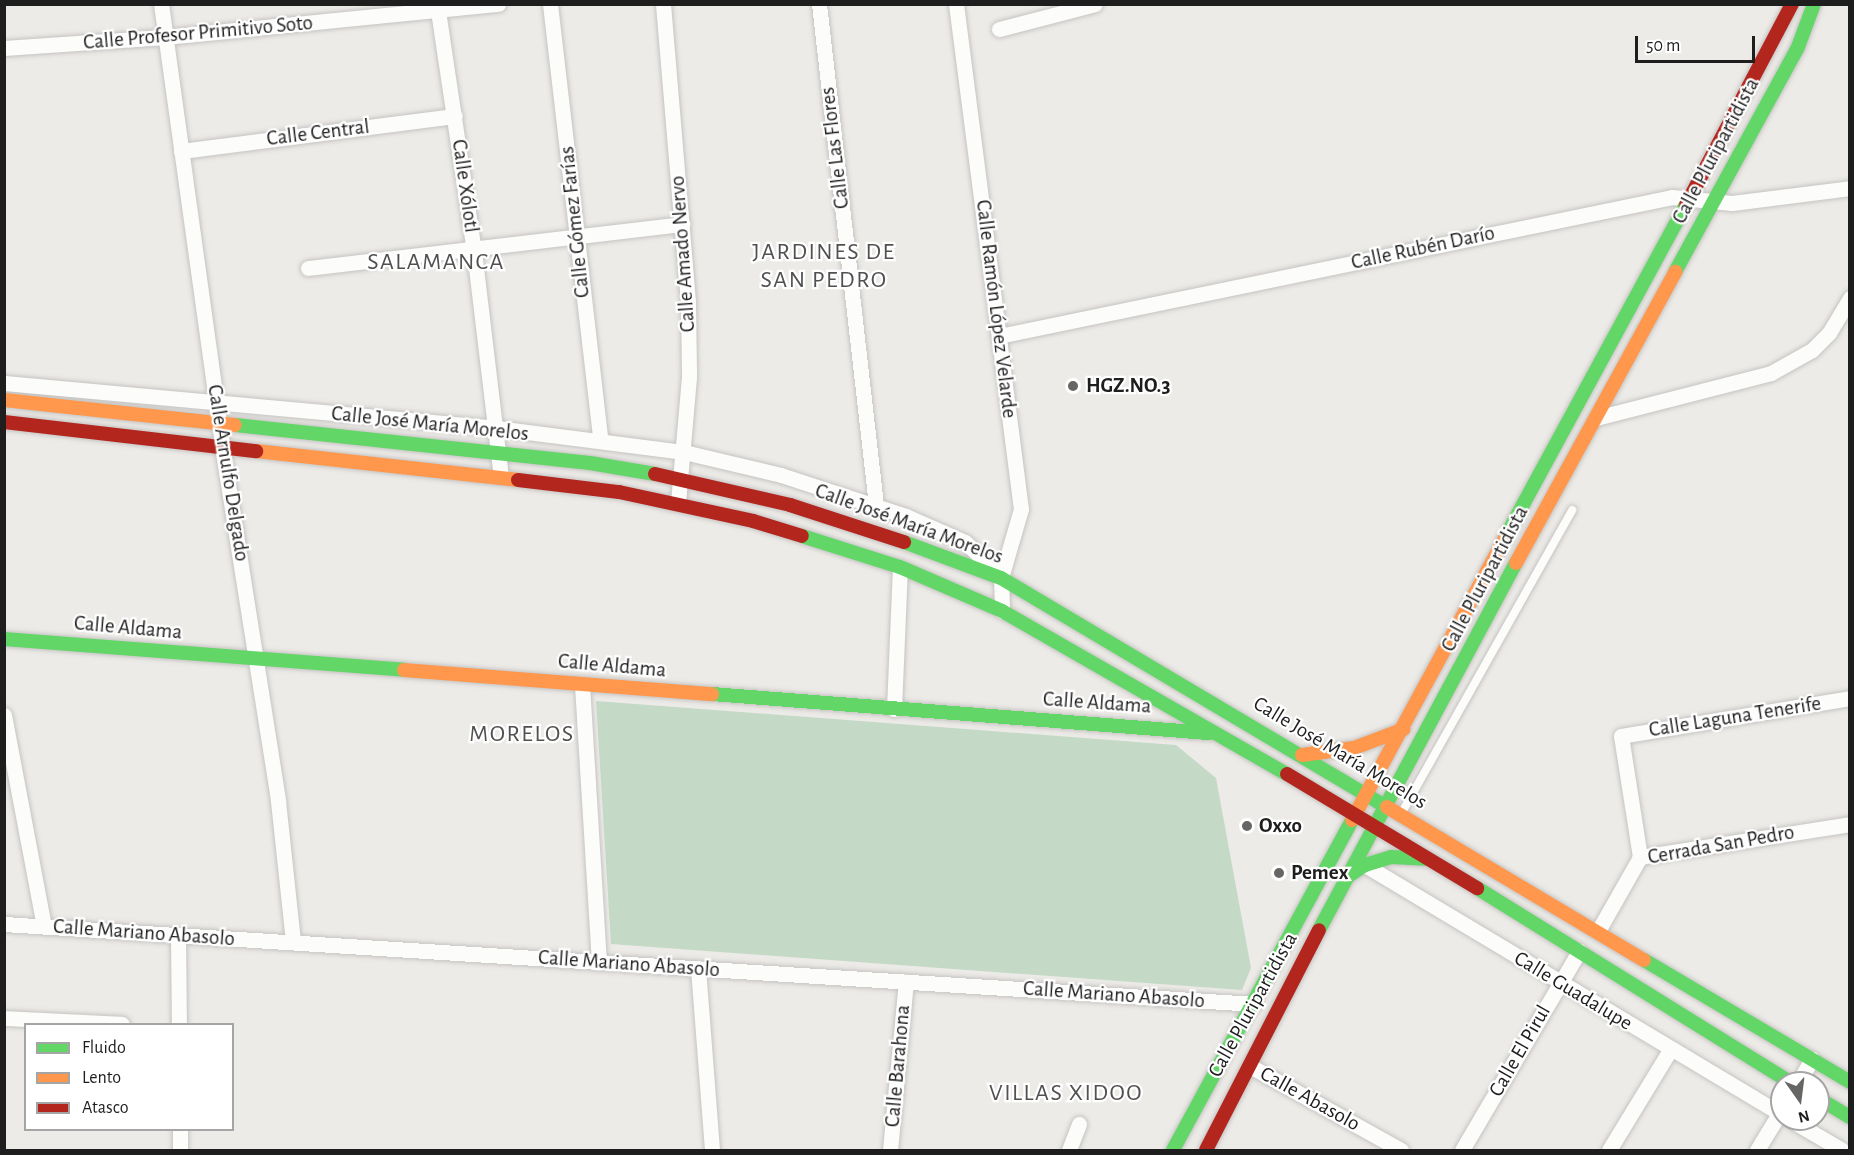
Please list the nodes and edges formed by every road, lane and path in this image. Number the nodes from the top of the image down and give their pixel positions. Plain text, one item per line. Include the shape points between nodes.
1 (160, 4) edge
2 (498, 4) edge
3 (550, 4) edge
4 (663, 4) edge
5 (819, 4) edge
6 (957, 4) edge
7 (1095, 4) edge
8 (1792, 4) edge
9 (1814, 4) edge
10 (438, 8) edge
11 (999, 29) dead end
12 (165, 37) junction
13 (4, 48) edge
14 (455, 116) junction
15 (181, 151) junction
16 (1850, 188) edge
17 (1690, 199) junction
18 (1714, 201) junction
19 (682, 224) junction
20 (577, 239) junction
21 (474, 251) junction
22 (308, 268) dead end
23 (1850, 298) edge
24 (999, 336) junction
25 (4, 383) edge
26 (80, 390) junction
27 (4, 400) edge
28 (216, 402) junction
29 (77, 408) junction
30 (304, 410) junction
31 (384, 418) junction
32 (1596, 418) junction
33 (4, 422) edge
34 (219, 423) junction
35 (496, 428) junction
36 (75, 430) junction
37 (302, 431) junction
38 (600, 439) junction
39 (382, 440) junction
40 (222, 446) junction
41 (498, 452) junction
42 (684, 452) junction
43 (501, 476) junction
44 (681, 479) junction
45 (678, 503) junction
46 (876, 505) junction
47 (1572, 510) dead end
48 (900, 567) junction
49 (1001, 577) junction
50 (1002, 611) junction
51 (4, 639) edge
52 (257, 660) junction
53 (582, 685) junction
54 (1850, 698) edge
55 (894, 709) junction
56 (4, 716) edge
57 (1404, 729) junction
58 (1217, 733) junction
59 (1302, 755) junction
60 (1368, 794) junction
61 (1385, 804) junction
62 (1401, 813) junction
63 (1357, 815) junction
64 (1850, 824) edge
65 (1373, 825) junction
66 (1390, 834) junction
67 (1640, 857) junction
68 (1432, 861) junction
69 (1365, 865) junction
70 (1347, 877) junction
71 (4, 924) edge
72 (44, 926) junction
73 (1598, 931) junction
74 (178, 935) junction
75 (293, 942) junction
76 (1578, 951) junction
77 (599, 962) junction
78 (698, 968) junction
79 (906, 982) junction
80 (1560, 983) junction
81 (1253, 1004) junction
82 (4, 1018) edge
83 (102, 1023) edge
84 (179, 1023) edge
85 (1670, 1050) junction
86 (1812, 1059) junction
87 (1250, 1066) junction
88 (1773, 1071) edge
89 (1805, 1071) edge
90 (1850, 1082) edge
91 (1830, 1105) edge
92 (1770, 1107) edge
93 (1850, 1117) edge
94 (1079, 1124) dead end
95 (180, 1131) edge
96 (1771, 1131) edge
97 (1811, 1131) edge
98 (180, 1150) edge
99 (712, 1150) edge
100 (890, 1150) edge
101 (1070, 1150) edge
102 (1173, 1150) edge
103 (1206, 1150) edge
104 (1401, 1150) edge
105 (1462, 1150) edge
106 (1609, 1150) edge
107 (1757, 1150) edge
108 (1842, 1150) edge

1 - 12 street, Calle Arnulfo Delgado
2 - 10 street, Calle Profesor Primitivo Soto
3 - 20 street, Calle Gómez Farías
4 - 19 street, Calle Amado Nervo
5 - 46 street, Calle Las Flores
6 - 24 street, Calle Ramón López Velarde
7 - 11 street
8 - 17 street, Calle Pluripartidista
9 - 18 street, Calle Pluripartidista via 1798,47
10 - 12 street, Calle Profesor Primitivo Soto
10 - 14 street, Calle Xólotl
12 - 13 street, Calle Profesor Primitivo Soto
12 - 15 street, Calle Arnulfo Delgado
14 - 15 street, Calle Central
14 - 21 street, Calle Xólotl
15 - 28 street, Calle Arnulfo Delgado
16 - 18 street, Calle Rubén Darío via 1732,203
17 - 18 street, Calle Rubén Darío
17 - 24 street, Calle Rubén Darío via 1672,197
17 - 57 street, Calle Pluripartidista
18 - 32 street, Calle Pluripartidista
19 - 20 street
19 - 42 street, Calle Amado Nervo via 689,344
20 - 21 street
20 - 38 street, Calle Gómez Farías
21 - 22 street
21 - 35 street, Calle Xólotl
23 - 32 street via 1812,350 1772,374
24 - 49 street, Calle Ramón López Velarde via 1021,508
25 - 26 street
26 - 28 street
26 - 29 street
27 - 29 street, Calle José María Morelos
28 - 30 street
28 - 34 street, Calle Arnulfo Delgado
29 - 34 street, Calle José María Morelos
29 - 36 street
30 - 31 street
30 - 37 street
31 - 35 street
31 - 39 street
32 - 61 street, Calle Pluripartidista
33 - 36 street, Calle José María Morelos
34 - 37 street, Calle José María Morelos
34 - 40 street, Calle Arnulfo Delgado
35 - 38 street
35 - 41 street, Calle Xólotl
36 - 40 street, Calle José María Morelos
37 - 39 street, Calle José María Morelos
38 - 42 street
39 - 41 street, Calle José María Morelos
40 - 43 street, Calle José María Morelos
40 - 52 street, Calle Arnulfo Delgado
41 - 43 street, Calle Xólotl
41 - 44 street, Calle José María Morelos
42 - 44 street, Calle Amado Nervo
42 - 46 street via 782,475
43 - 45 street, Calle José María Morelos
44 - 45 street, Calle Amado Nervo
44 - 49 street, Calle José María Morelos via 843,520
45 - 48 street, Calle José María Morelos via 763,524
46 - 49 street via 965,542
47 - 62 lane
48 - 50 street, Calle José María Morelos
48 - 55 street
49 - 50 street, Calle Ramón López Velarde
49 - 59 street, Calle José María Morelos
50 - 58 street, Calle José María Morelos
51 - 52 street, Calle Aldama
52 - 53 street, Calle Aldama
52 - 75 street, Calle Arnulfo Delgado
53 - 55 street, Calle Aldama
53 - 77 street
54 - 67 street, Calle Laguna Tenerife via 1621,736
55 - 58 street, Calle Aldama
56 - 72 street
57 - 59 street via 1354,748
57 - 60 street, Calle Pluripartidista
58 - 63 street, Calle José María Morelos
59 - 60 street, Calle José María Morelos
60 - 61 street, Calle José María Morelos
60 - 63 street, Calle Pluripartidista
61 - 62 street, Calle José María Morelos
61 - 65 street, Calle Pluripartidista
62 - 66 lane
62 - 73 street, Calle José María Morelos
63 - 65 street, Calle José María Morelos
63 - 81 street, Calle Pluripartidista
64 - 67 street, Cerrada San Pedro
65 - 66 street, Calle José María Morelos
65 - 70 street, Calle Pluripartidista
66 - 68 street, Calle José María Morelos
67 - 73 street, Cerrada San Pedro
68 - 69 street via 1391,857
68 - 76 street, Calle José María Morelos
69 - 70 street
69 - 80 street, Calle Guadalupe
70 - 87 street, Calle Pluripartidista
71 - 72 street, Calle Mariano Abasolo
72 - 74 street, Calle Mariano Abasolo
73 - 86 street, Calle José María Morelos
74 - 75 street, Calle Mariano Abasolo
74 - 84 street
75 - 77 street, Calle Mariano Abasolo
76 - 80 street, Calle El Pirul
76 - 88 street, Calle José María Morelos
77 - 78 street, Calle Mariano Abasolo
78 - 79 street, Calle Mariano Abasolo
78 - 99 street
79 - 81 street, Calle Mariano Abasolo
79 - 100 street, Calle Barahona
80 - 85 street, Calle Guadalupe
80 - 105 street, Calle El Pirul
81 - 102 street, Calle Pluripartidista
82 - 83 street
85 - 92 street, Calle Guadalupe
85 - 106 street
86 - 89 street
86 - 90 street, Calle José María Morelos
87 - 103 street, Calle Pluripartidista
87 - 104 street, Calle Abasolo
91 - 93 street
94 - 101 street
95 - 98 street
96 - 107 street
97 - 108 street, Calle Guadalupe

